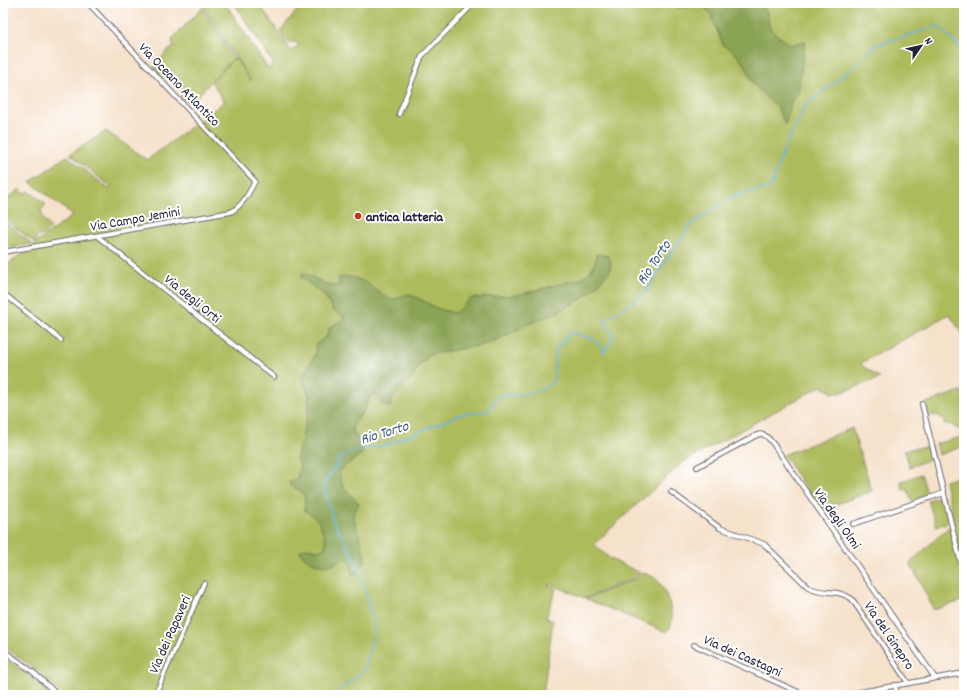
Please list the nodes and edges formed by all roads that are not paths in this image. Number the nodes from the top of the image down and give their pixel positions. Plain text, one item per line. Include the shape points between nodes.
1 (88, 3) edge
2 (474, 3) edge
3 (399, 114) dead end
4 (255, 181) joint
5 (97, 236) junction
6 (3, 252) edge
7 (3, 293) edge
8 (61, 340) dead end
9 (274, 377) dead end
10 (922, 404) dead end
11 (697, 467) dead end
12 (671, 492) dead end
13 (944, 492) junction
14 (852, 524) dead end
15 (964, 576) edge
16 (204, 583) dead end
17 (694, 645) dead end
18 (3, 650) edge
19 (964, 673) edge
20 (935, 678) junction
21 (908, 683) junction
22 (895, 685) junction
23 (870, 693) edge
24 (58, 695) edge
25 (155, 695) edge
26 (805, 695) edge
27 (844, 695) edge
28 (897, 695) edge

1 - 4 street, Via Oceano Atlantico
2 - 3 street via 422,56
4 - 5 street, Via Campo Jemini via 245,199 231,212
5 - 6 street, Via Campo Jemini
5 - 9 street, Via degli Orti
7 - 8 street
10 - 13 street
11 - 20 street, Via degli Olmi via 757,434 768,437
12 - 21 street, Via del Ginepro via 720,528 764,544 808,588 850,597
13 - 14 street
13 - 15 street
16 - 25 street, Via dei Papaveri
17 - 26 street, Via dei Castagni
18 - 24 street
19 - 20 street
20 - 21 street
21 - 22 street
22 - 23 street
22 - 28 street
23 - 27 street

